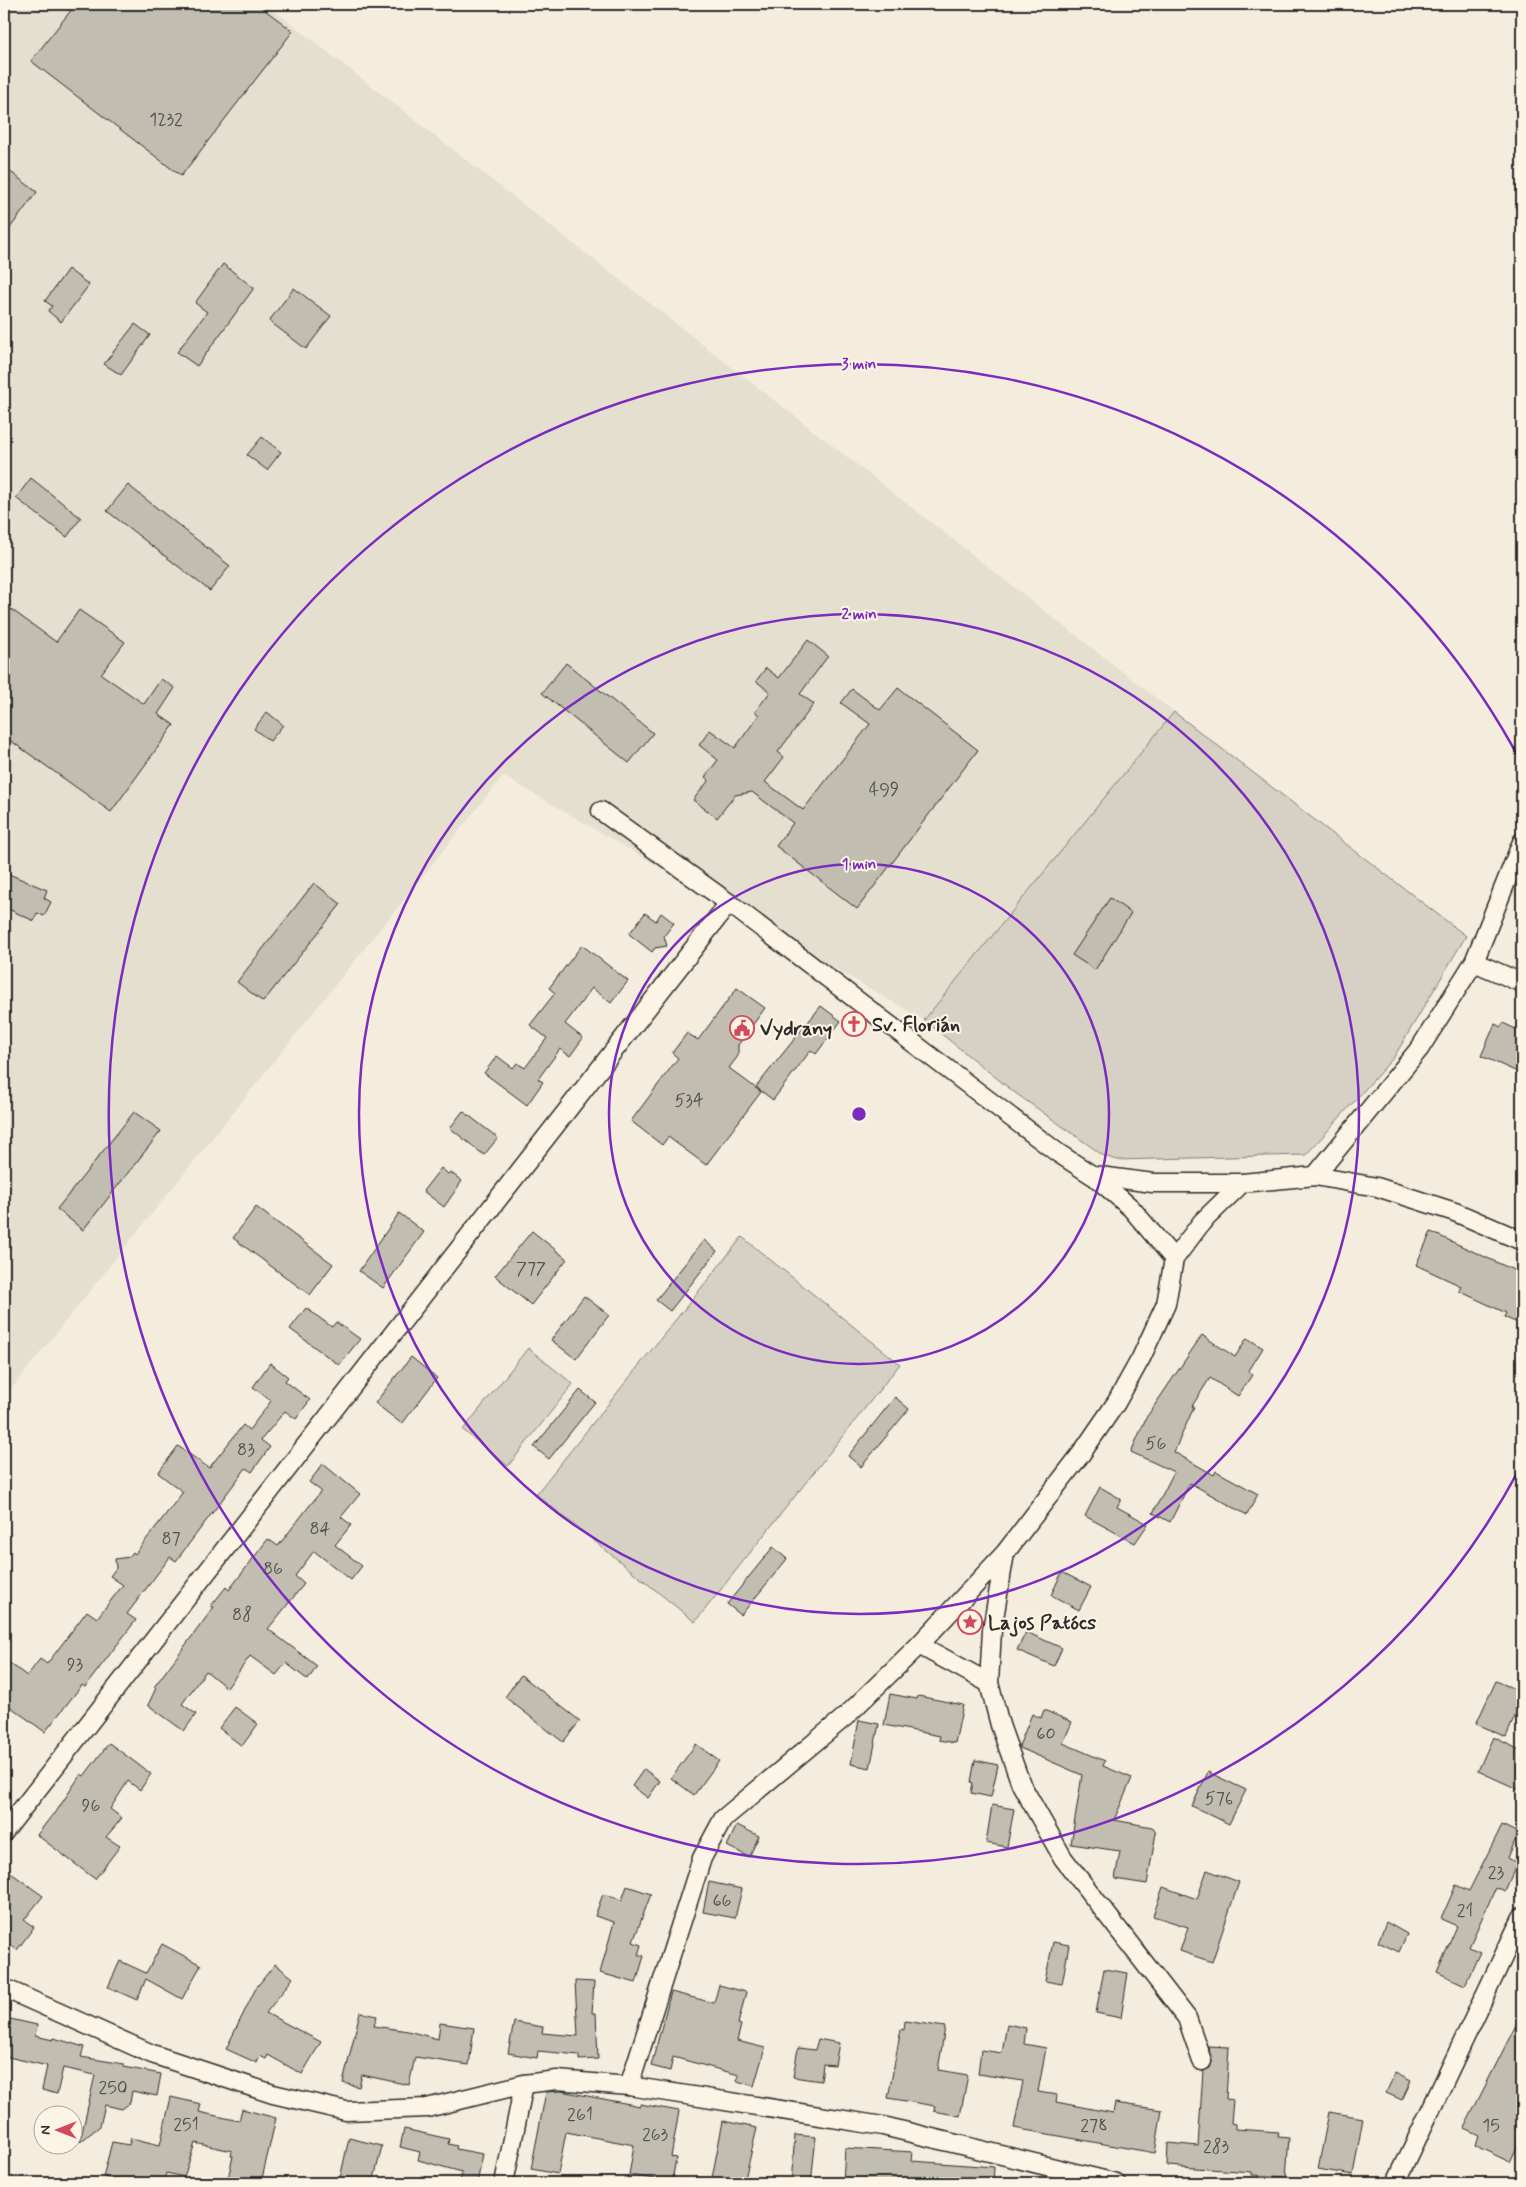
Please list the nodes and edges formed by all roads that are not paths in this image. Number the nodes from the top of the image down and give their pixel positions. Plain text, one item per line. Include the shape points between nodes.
1 (601, 811) dead end
2 (1522, 842) edge
3 (729, 903) junction
4 (1474, 962) junction
5 (1522, 983) edge
6 (1092, 1175) junction
7 (1315, 1176) junction
8 (1242, 1183) junction
9 (1522, 1241) edge
10 (1174, 1259) junction
11 (1005, 1553) junction
12 (919, 1645) junction
13 (989, 1683) junction
14 (4, 1832) edge
15 (1522, 1917) edge
16 (4, 1988) edge
17 (1202, 2061) dead end
18 (524, 2084) junction
19 (629, 2086) junction
20 (504, 2183) edge
21 (1116, 2183) edge
22 (1396, 2183) edge

1 - 3 street
2 - 4 street
3 - 6 street via 1058,1154
3 - 14 street
4 - 5 street
4 - 7 street via 1420,1048
6 - 8 street via 1153,1183
6 - 10 street via 1131,1208
7 - 8 street
7 - 9 street via 1377,1187 1455,1212
8 - 10 street via 1202,1222
10 - 11 street via 1166,1304 1116,1404
11 - 12 street
11 - 13 street via 992,1630
12 - 13 street
12 - 19 street via 846,1716 723,1819 702,1858
13 - 17 street via 1021,1784 1063,1858 1187,2018
15 - 22 street
16 - 18 street via 152,2054 273,2094 346,2112 427,2108
18 - 19 street via 557,2080
18 - 20 street
19 - 21 street via 883,2126

